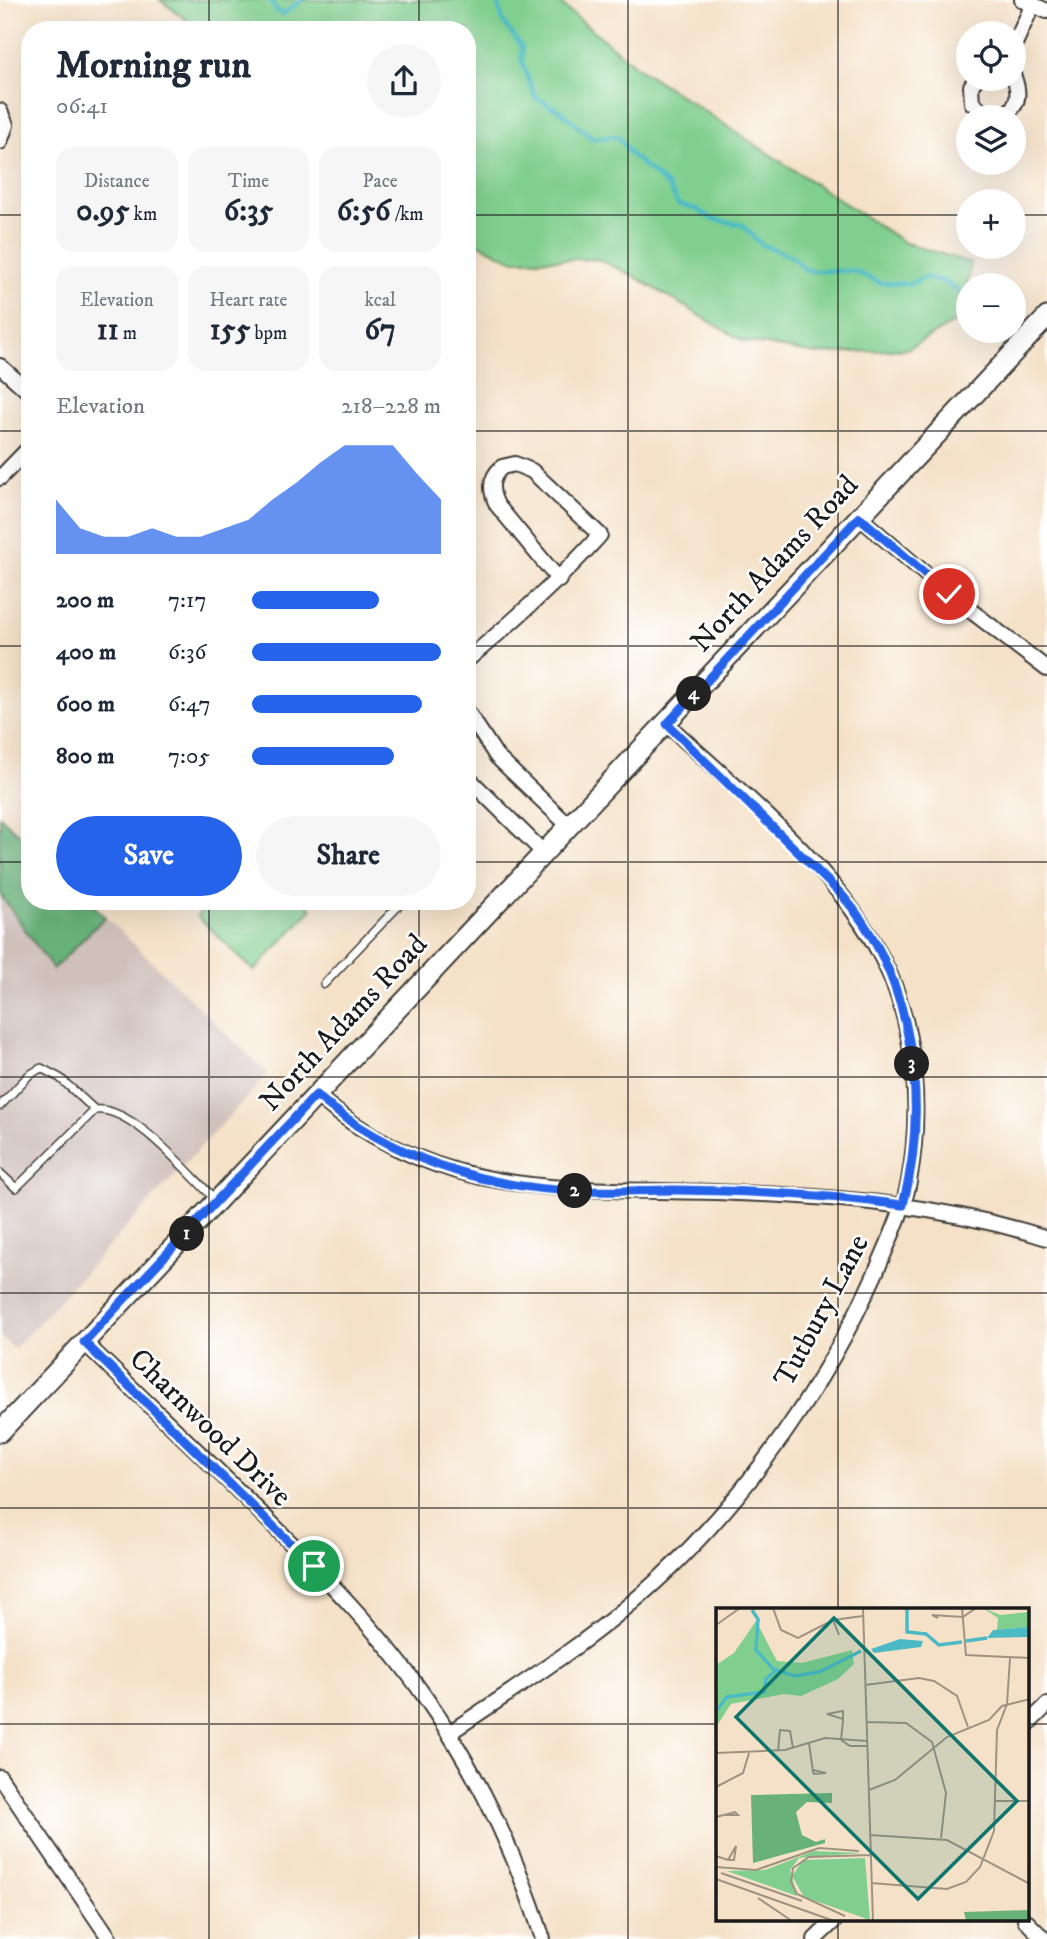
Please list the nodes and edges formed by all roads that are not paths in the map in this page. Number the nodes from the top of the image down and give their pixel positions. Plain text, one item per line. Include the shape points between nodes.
1 (1027, 2) edge
2 (1047, 11) edge
3 (1021, 21) edge
4 (0, 111) edge
5 (0, 142) edge
6 (1047, 317) edge
7 (0, 366) edge
8 (21, 385) edge
9 (21, 456) edge
10 (0, 478) edge
11 (859, 517) junction
12 (559, 580) junction
13 (476, 652) edge
14 (1047, 669) edge
15 (667, 724) junction
16 (476, 725) edge
17 (476, 788) edge
18 (570, 827) junction
19 (545, 854) junction
20 (394, 910) edge
21 (324, 984) dead end
22 (316, 1095) junction
23 (0, 1106) edge
24 (95, 1110) junction
25 (0, 1173) edge
26 (218, 1201) junction
27 (903, 1205) junction
28 (1047, 1238) edge
29 (84, 1342) junction
30 (0, 1432) edge
31 (1047, 1705) edge
32 (1030, 1722) edge
33 (449, 1733) junction
34 (0, 1777) edge
35 (833, 1922) edge
36 (1027, 1922) edge
37 (110, 1939) edge
38 (543, 1939) edge
39 (815, 1939) edge
40 (1044, 1939) edge

1 - 2 street
1 - 3 street
4 - 5 street via 6,125
6 - 11 street, North Adams Road
7 - 8 street
9 - 10 street
11 - 14 street
11 - 15 street, North Adams Road
12 - 12 street via 600,535 532,471 515,464 502,467 492,483 497,505
12 - 13 street
15 - 18 street, North Adams Road
15 - 27 street, Tutbury Lane via 841,894 862,920 885,964 903,1013 913,1081 909,1180
16 - 18 street via 497,757
17 - 19 street
18 - 19 street, North Adams Road
19 - 22 street, North Adams Road
20 - 21 lane
22 - 26 street, North Adams Road
22 - 27 street via 362,1130 394,1147 450,1170 513,1185 578,1191 768,1194
23 - 24 lane via 29,1075 41,1069 60,1078
24 - 25 lane via 16,1188
24 - 26 lane via 108,1108 139,1126
26 - 29 street, North Adams Road
27 - 28 street
27 - 33 street, Tutbury Lane via 838,1346 779,1440 716,1520 633,1602
29 - 30 street, North Adams Road
29 - 33 street, Charnwood Drive via 350,1604
31 - 32 street
33 - 38 street, Charnwood Drive via 502,1834
34 - 37 street
35 - 39 street
36 - 40 street

